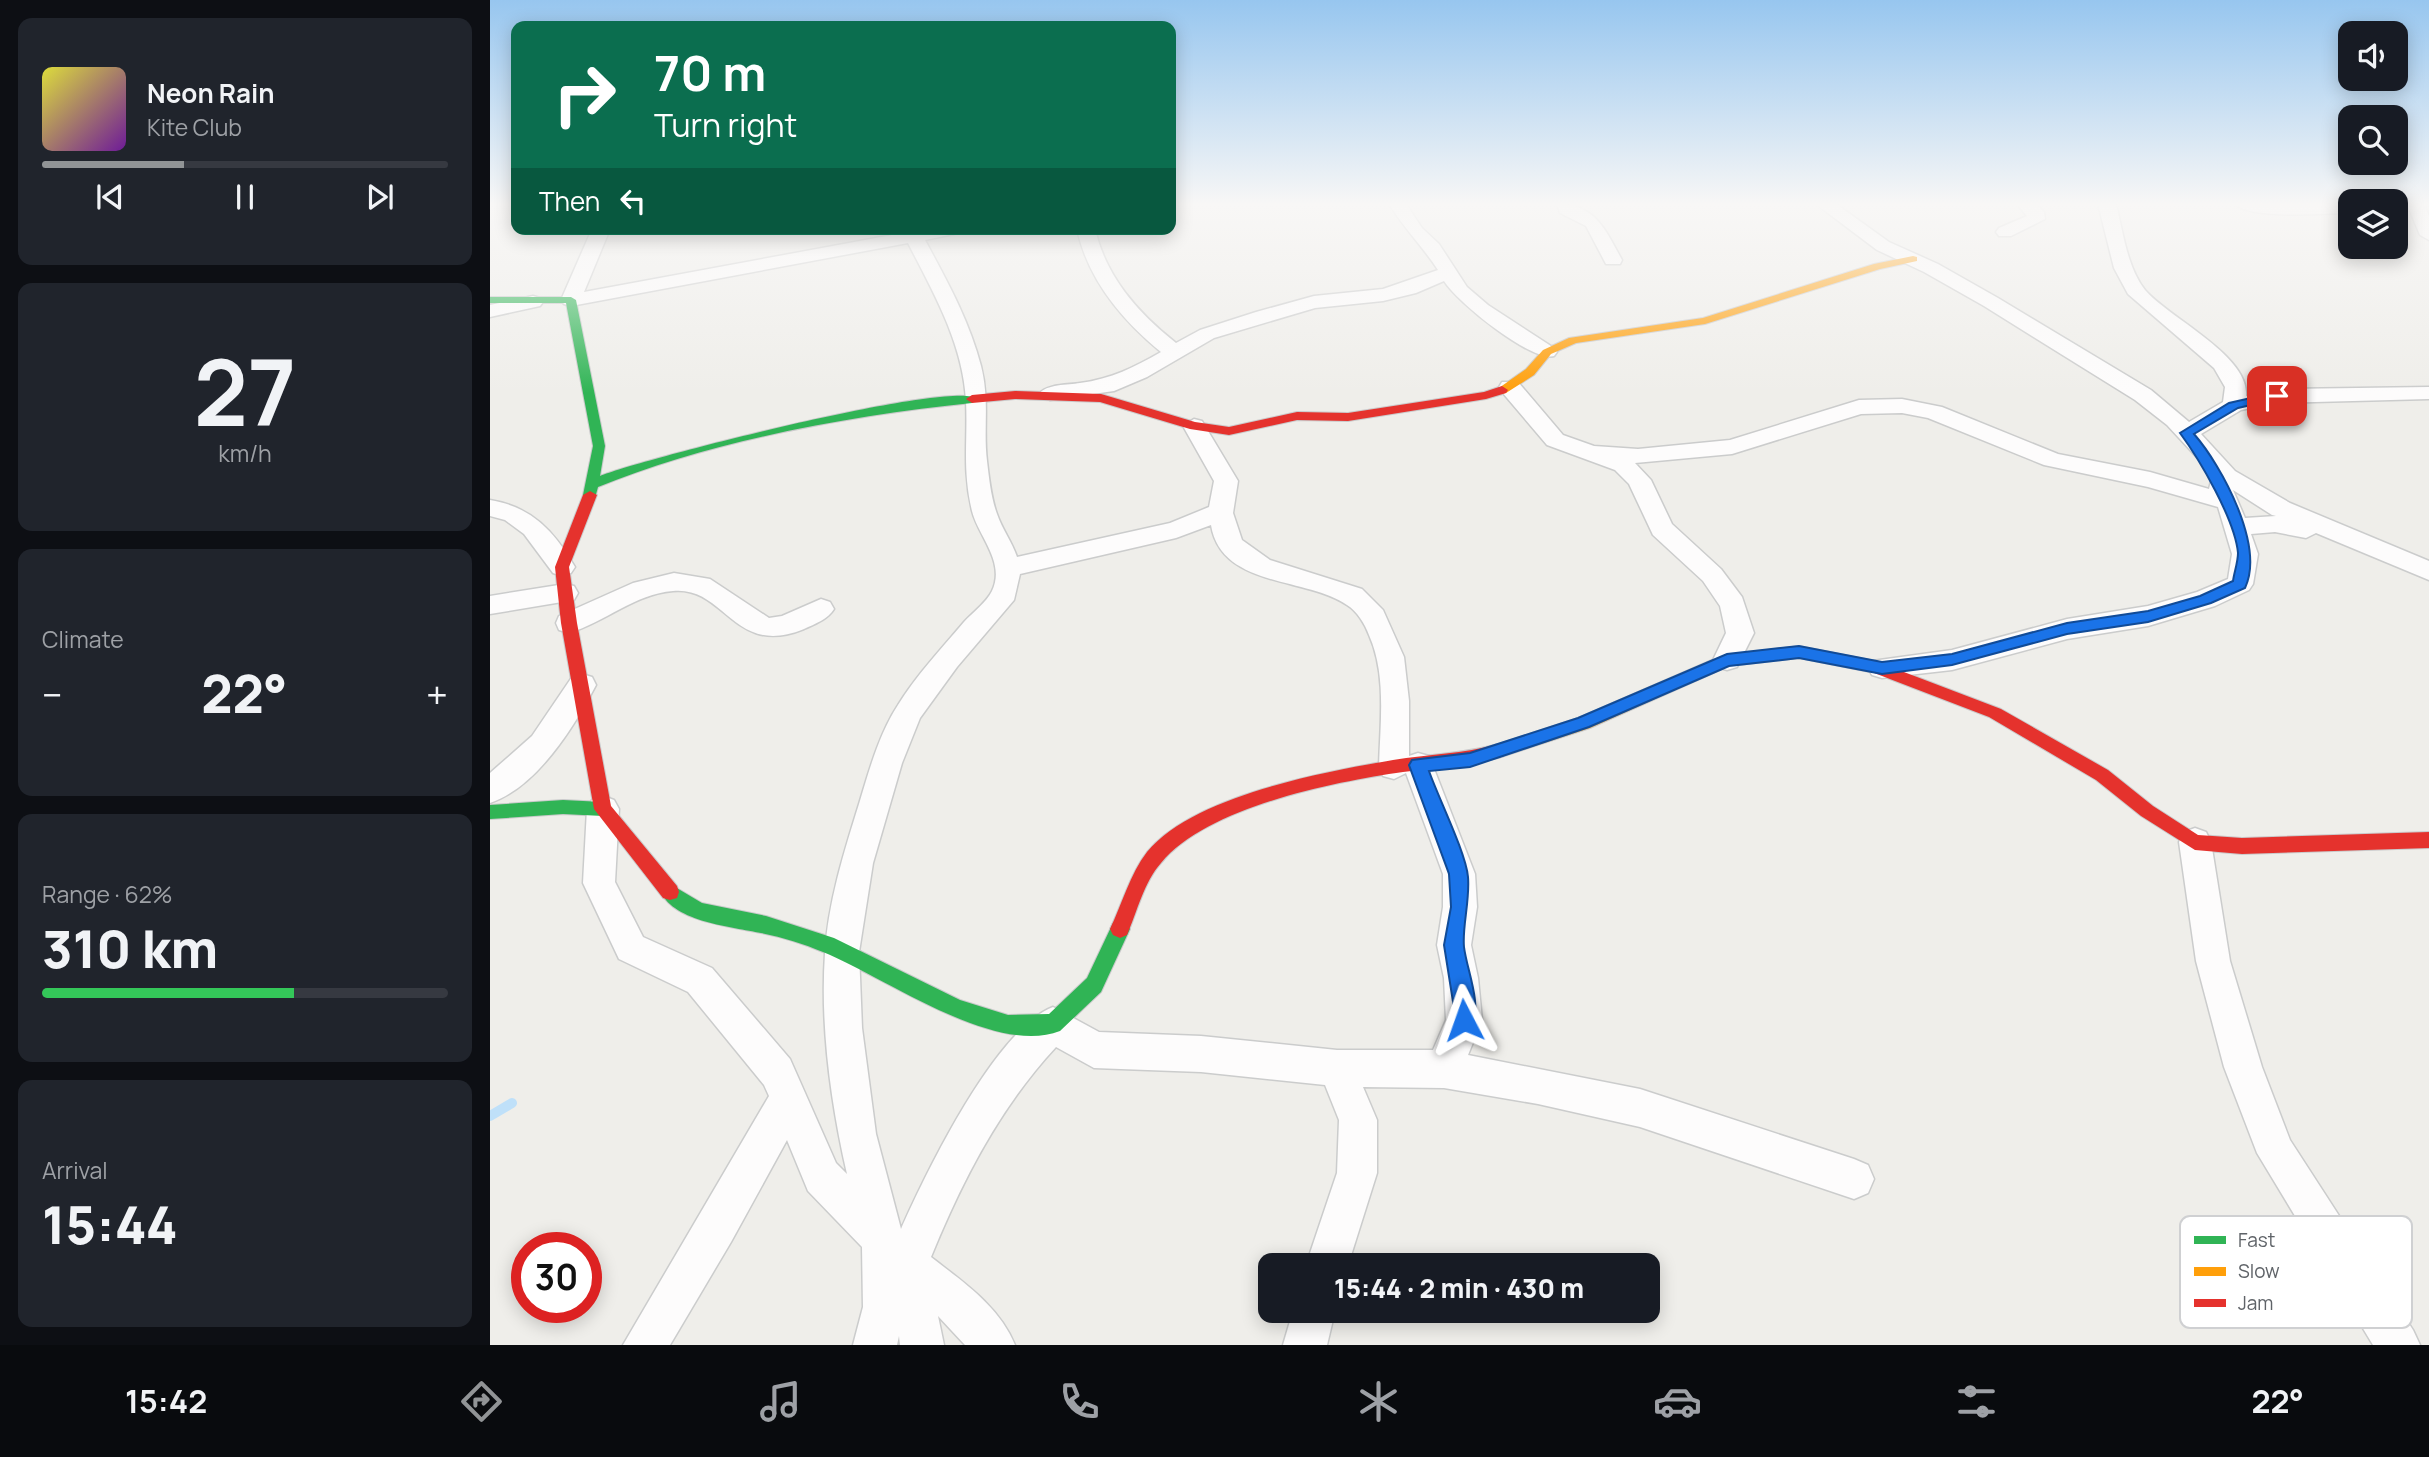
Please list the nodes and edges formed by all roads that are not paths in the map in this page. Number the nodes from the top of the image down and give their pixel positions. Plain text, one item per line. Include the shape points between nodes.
1 (585, 267) edge
2 (740, 267) edge
3 (929, 267) edge
4 (1097, 267) edge
5 (1444, 267) edge
6 (1876, 267) edge
7 (1927, 267) edge
8 (2123, 267) edge
9 (1448, 273) junction
10 (490, 300) edge
11 (571, 300) junction
12 (533, 302) junction
13 (490, 311) edge
14 (1174, 352) junction
15 (1547, 352) junction
16 (1510, 387) junction
17 (2426, 391) edge
18 (1048, 394) junction
19 (977, 400) junction
20 (2234, 405) junction
21 (1194, 426) junction
22 (2192, 441) junction
23 (1586, 453) junction
24 (594, 484) junction
25 (490, 508) edge
26 (1220, 512) junction
27 (2232, 514) junction
28 (2356, 543) junction
29 (562, 567) junction
30 (1008, 568) junction
31 (2427, 570) edge
32 (565, 593) junction
33 (490, 605) edge
34 (821, 609) dead end
35 (569, 623) junction
36 (1727, 660) junction
37 (1882, 668) junction
38 (582, 685) junction
39 (1406, 766) junction
40 (490, 790) edge
41 (603, 809) junction
42 (490, 812) edge
43 (2429, 840) edge
44 (2194, 842) junction
45 (842, 952) junction
46 (1053, 1024) junction
47 (1337, 1068) junction
48 (1444, 1069) junction
49 (788, 1099) junction
50 (1854, 1180) dead end
51 (2316, 1216) edge
52 (894, 1251) junction
53 (1331, 1253) edge
54 (1311, 1323) edge
55 (2387, 1328) edge
56 (645, 1345) edge
57 (876, 1345) edge
58 (922, 1345) edge
59 (993, 1345) edge
60 (1305, 1345) edge
61 (2398, 1345) edge

1 - 11 street
2 - 11 street
3 - 19 street via 957,319
4 - 14 street via 1150,334
5 - 9 street
6 - 15 street via 1705,321 1573,340
7 - 22 street via 2143,395
8 - 20 street via 2138,294 2222,364 2236,387
9 - 14 street via 1396,292 1314,302 1263,316 1207,334
9 - 15 street via 1481,309
10 - 12 street
11 - 12 street
11 - 24 street via 599,446
12 - 13 street
14 - 18 street via 1140,373 1106,386
15 - 16 street
16 - 21 street via 1486,395 1348,416 1297,416 1229,431
16 - 23 street via 1555,440
17 - 20 street via 2277,396
18 - 19 street
18 - 21 street via 1101,398
19 - 24 street via 922,403 809,423 629,468
19 - 30 street via 979,486 985,515
20 - 22 street
21 - 26 street via 1227,481
22 - 27 street
22 - 28 street via 2227,476 2281,509
23 - 27 street via 1638,456 1731,447 1859,408 1902,405 1934,412 2052,460 2150,480
23 - 36 street via 1623,465 1639,480 1662,529 1712,575 1733,604 1740,633
24 - 29 street
25 - 29 street via 524,520 548,541
26 - 30 street via 1175,530
26 - 39 street via 1238,555 1358,598 1382,632 1392,663
27 - 28 street
27 - 37 street via 2245,554 2240,584 2206,599 1952,660
28 - 31 street
29 - 32 street
30 - 45 street via 1005,593 908,713 887,763 857,863
32 - 33 street
32 - 35 street
34 - 35 street via 779,628 753,623 707,585 687,581 654,586
35 - 38 street
36 - 37 street via 1799,652
36 - 39 street via 1584,723 1470,760
37 - 44 street via 1995,713 2102,775
38 - 40 street via 562,724 524,765
38 - 41 street
39 - 46 street via 1261,796 1183,832 1154,857 1094,985
39 - 48 street via 1459,874 1454,945 1464,1020
41 - 42 street
41 - 45 street via 665,888 698,911 766,926
41 - 49 street via 600,883 631,948 700,981 778,1072
43 - 44 street via 2242,846
44 - 51 street via 2213,961 2243,1067 2276,1153
45 - 46 street via 956,1008 1008,1025
45 - 52 street via 844,1028 857,1134
46 - 47 street via 1094,1050 1201,1054
46 - 52 street via 1000,1082 952,1166
47 - 48 street
47 - 53 street via 1357,1120 1357,1173
48 - 50 street via 1640,1108
49 - 52 street via 822,1177
49 - 56 street
52 - 57 street
52 - 58 street
52 - 59 street via 964,1310
54 - 60 street
55 - 61 street

